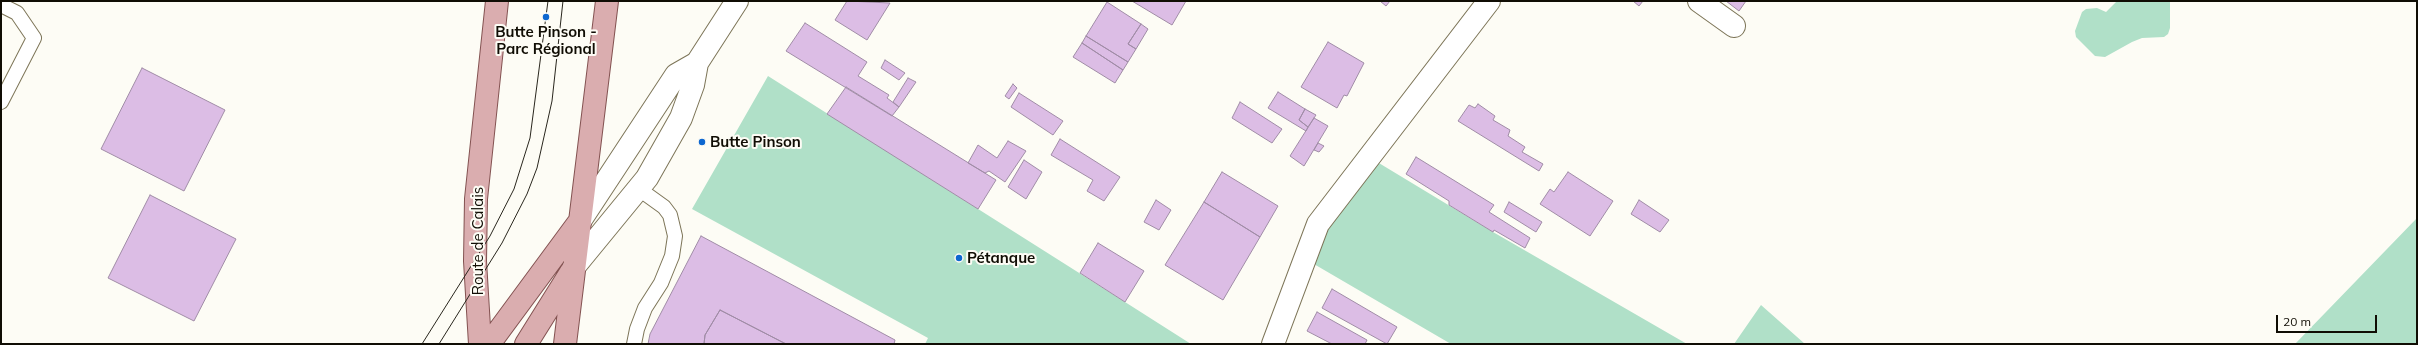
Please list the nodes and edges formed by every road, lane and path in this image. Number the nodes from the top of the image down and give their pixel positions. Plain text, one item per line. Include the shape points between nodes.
1 (497, 1) edge
2 (607, 1) edge
3 (737, 1) edge
4 (1489, 1) edge
5 (1699, 1) edge
6 (1, 5) edge
7 (1734, 26) dead end
8 (697, 62) junction
9 (1, 102) edge
10 (639, 188) junction
11 (580, 221) junction
12 (574, 267) junction
13 (480, 344) edge
14 (489, 344) edge
15 (526, 344) edge
16 (565, 344) edge
17 (634, 344) edge
18 (1273, 344) edge

1 - 13 main road, Route de Calais via 475,231
2 - 11 main road
3 - 8 street
4 - 18 street via 1318,224
5 - 7 street
6 - 9 lane via 17,13 34,38
8 - 10 street via 693,86 681,118
8 - 11 street via 676,75
10 - 12 street
10 - 17 lane via 670,215 675,236 672,256 661,283 645,308
11 - 12 main road
11 - 14 main road
12 - 15 main road
12 - 16 main road

